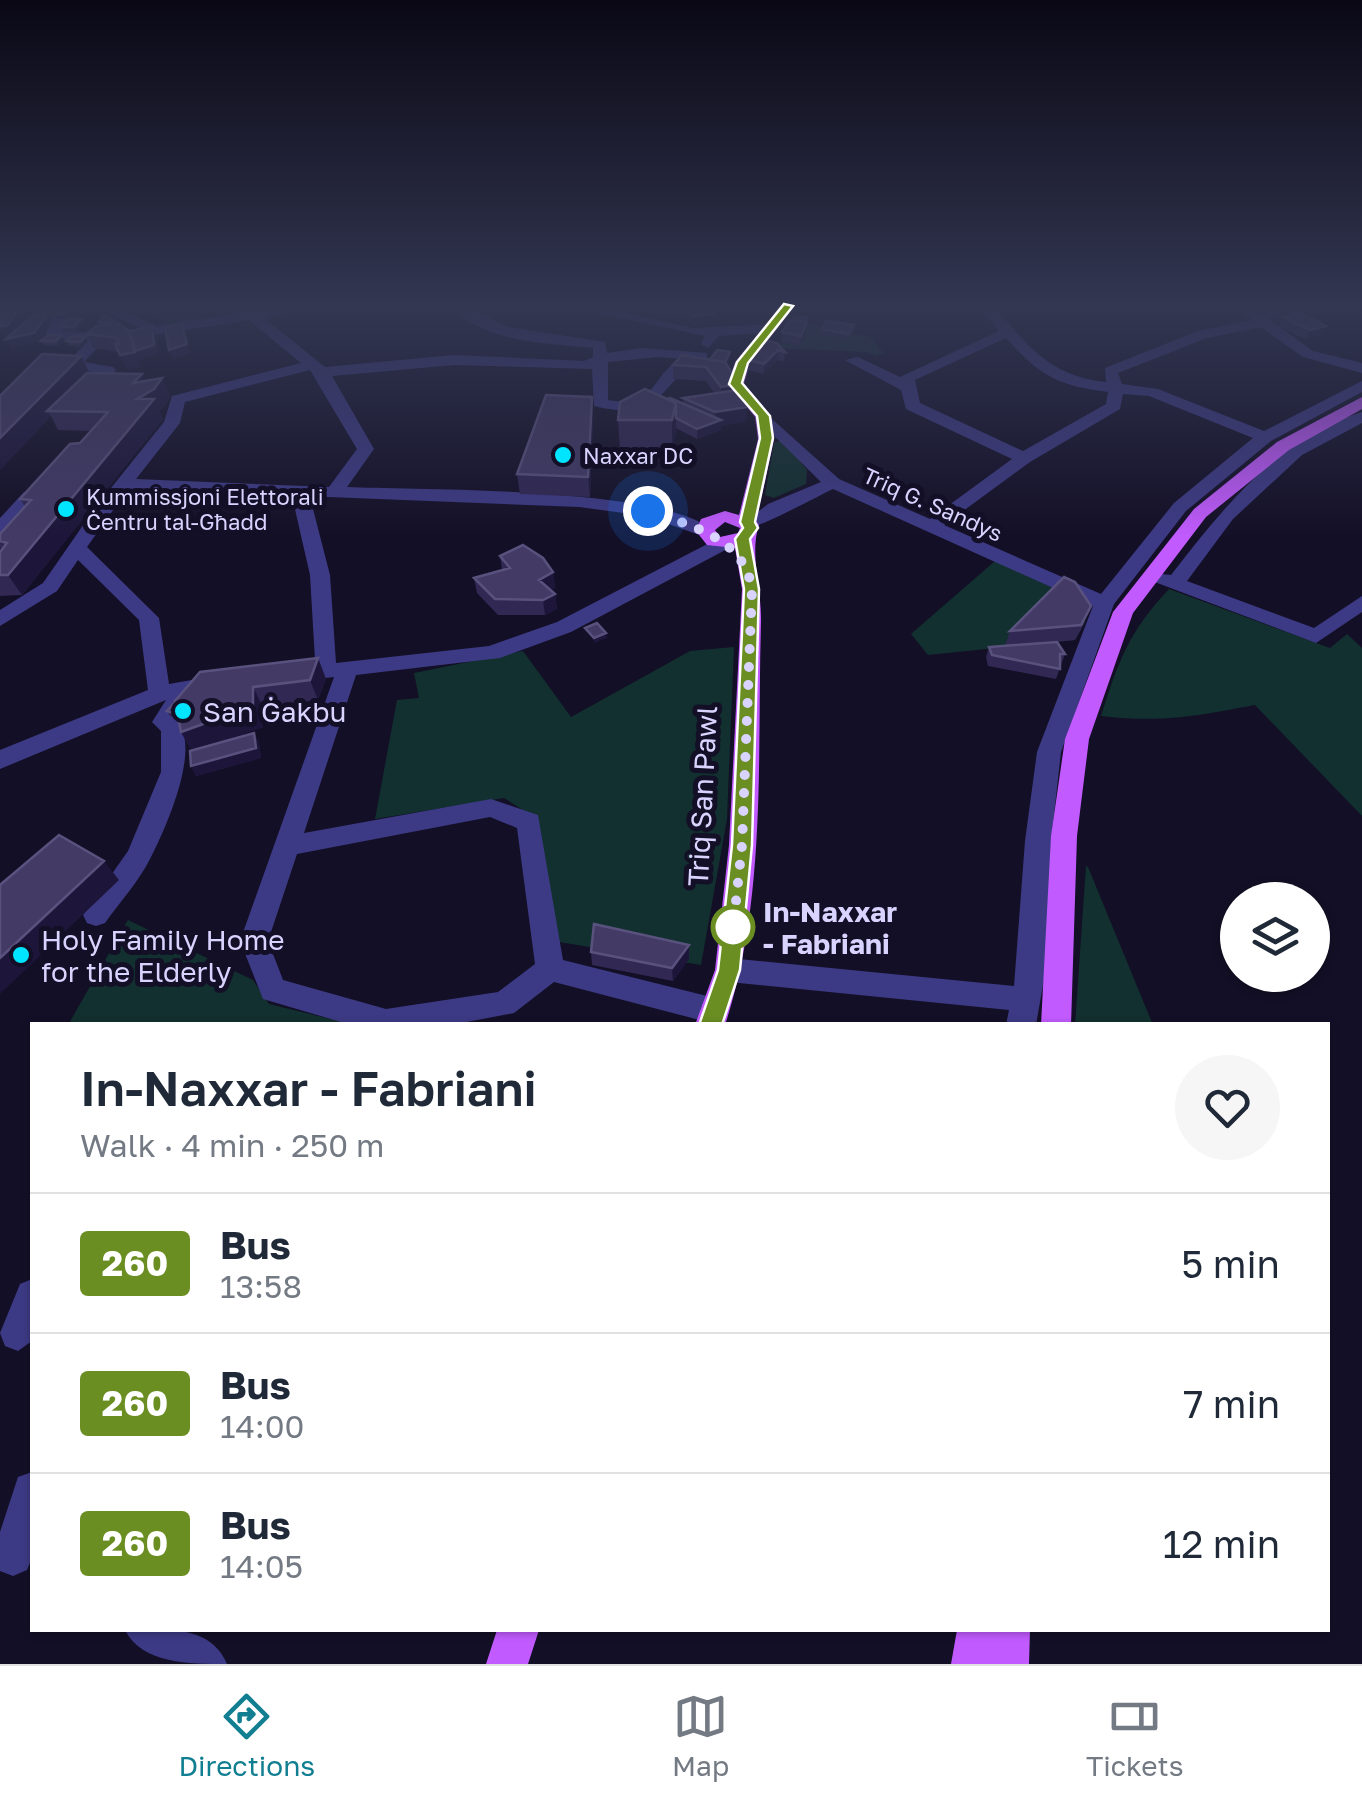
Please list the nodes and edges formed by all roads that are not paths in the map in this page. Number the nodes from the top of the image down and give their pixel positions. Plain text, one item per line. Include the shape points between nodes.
1 (95, 384) edge
2 (247, 384) edge
3 (327, 384) edge
4 (600, 384) edge
5 (665, 384) edge
6 (736, 384) edge
7 (901, 384) edge
8 (908, 384) edge
9 (1084, 384) edge
10 (1114, 384) edge
11 (135, 386) edge
12 (1362, 386) edge
13 (908, 387) junction
14 (1116, 389) junction
15 (1362, 402) edge
16 (763, 416) junction
17 (1362, 418) edge
18 (1265, 437) junction
19 (1024, 458) junction
20 (833, 483) junction
21 (125, 484) junction
22 (250, 490) junction
23 (335, 491) junction
24 (30, 496) edge
25 (371, 496) junction
26 (303, 505) junction
27 (0, 528) edge
28 (929, 528) junction
29 (727, 531) junction
30 (76, 548) junction
31 (1150, 573) junction
32 (1175, 582) junction
33 (1362, 602) edge
34 (1104, 603) junction
35 (6, 613) edge
36 (348, 668) junction
37 (322, 672) junction
38 (188, 686) junction
39 (159, 694) junction
40 (0, 760) edge
41 (285, 846) junction
42 (96, 915) dead end
43 (550, 969) junction
44 (729, 970) junction
45 (1022, 1012) edge
46 (712, 1018) edge
47 (383, 1022) edge
48 (392, 1022) edge
49 (1056, 1022) edge
50 (30, 1301) edge
51 (17, 1333) edge
52 (30, 1499) edge
53 (15, 1563) edge
54 (150, 1632) edge
55 (517, 1632) edge
56 (968, 1632) edge
57 (978, 1632) edge
58 (1009, 1632) edge
59 (206, 1664) edge
60 (507, 1664) edge
61 (972, 1664) edge
62 (1008, 1664) edge

1 - 11 street
2 - 21 street via 178,399 172,423
3 - 23 street via 366,449
4 - 5 street via 600,403 628,408
6 - 16 main road
7 - 13 street
8 - 13 street
9 - 14 street
10 - 14 street
12 - 18 street
13 - 19 street via 912,406
14 - 18 street via 1152,392
14 - 19 street via 1114,406
15 - 31 main road via 1283,446 1200,513
16 - 20 street, Triq G. Sandys
16 - 29 main road via 758,487
17 - 32 street via 1296,451 1227,515
18 - 34 street via 1180,507
19 - 28 street
20 - 28 street, Triq G. Sandys
20 - 29 street
21 - 22 street
21 - 30 street
22 - 23 street
22 - 26 street
23 - 25 street
24 - 27 street
25 - 26 street
25 - 29 street via 534,498 648,511
26 - 37 street via 320,575
28 - 34 street, Triq G. Sandys
29 - 36 street via 682,564 564,627 492,653
29 - 44 main road, Triq San Pawl via 752,589 742,845
30 - 35 street via 50,588
30 - 39 street via 148,618
31 - 32 street
31 - 49 main road via 1123,612 1077,739 1064,836
32 - 33 street via 1316,636
34 - 45 street via 1049,752 1033,962
36 - 37 street
36 - 41 street
37 - 38 street
38 - 39 street
38 - 42 street via 163,722 172,728 173,772 139,856
39 - 40 street
41 - 43 street via 492,808 529,822
41 - 47 street via 254,941 272,990
43 - 46 street
43 - 48 street via 504,1004
44 - 45 street
44 - 46 main road, Triq San Pawl
50 - 51 street
52 - 53 street
54 - 59 street
55 - 60 main road
56 - 61 street
57 - 61 main road
58 - 62 main road

